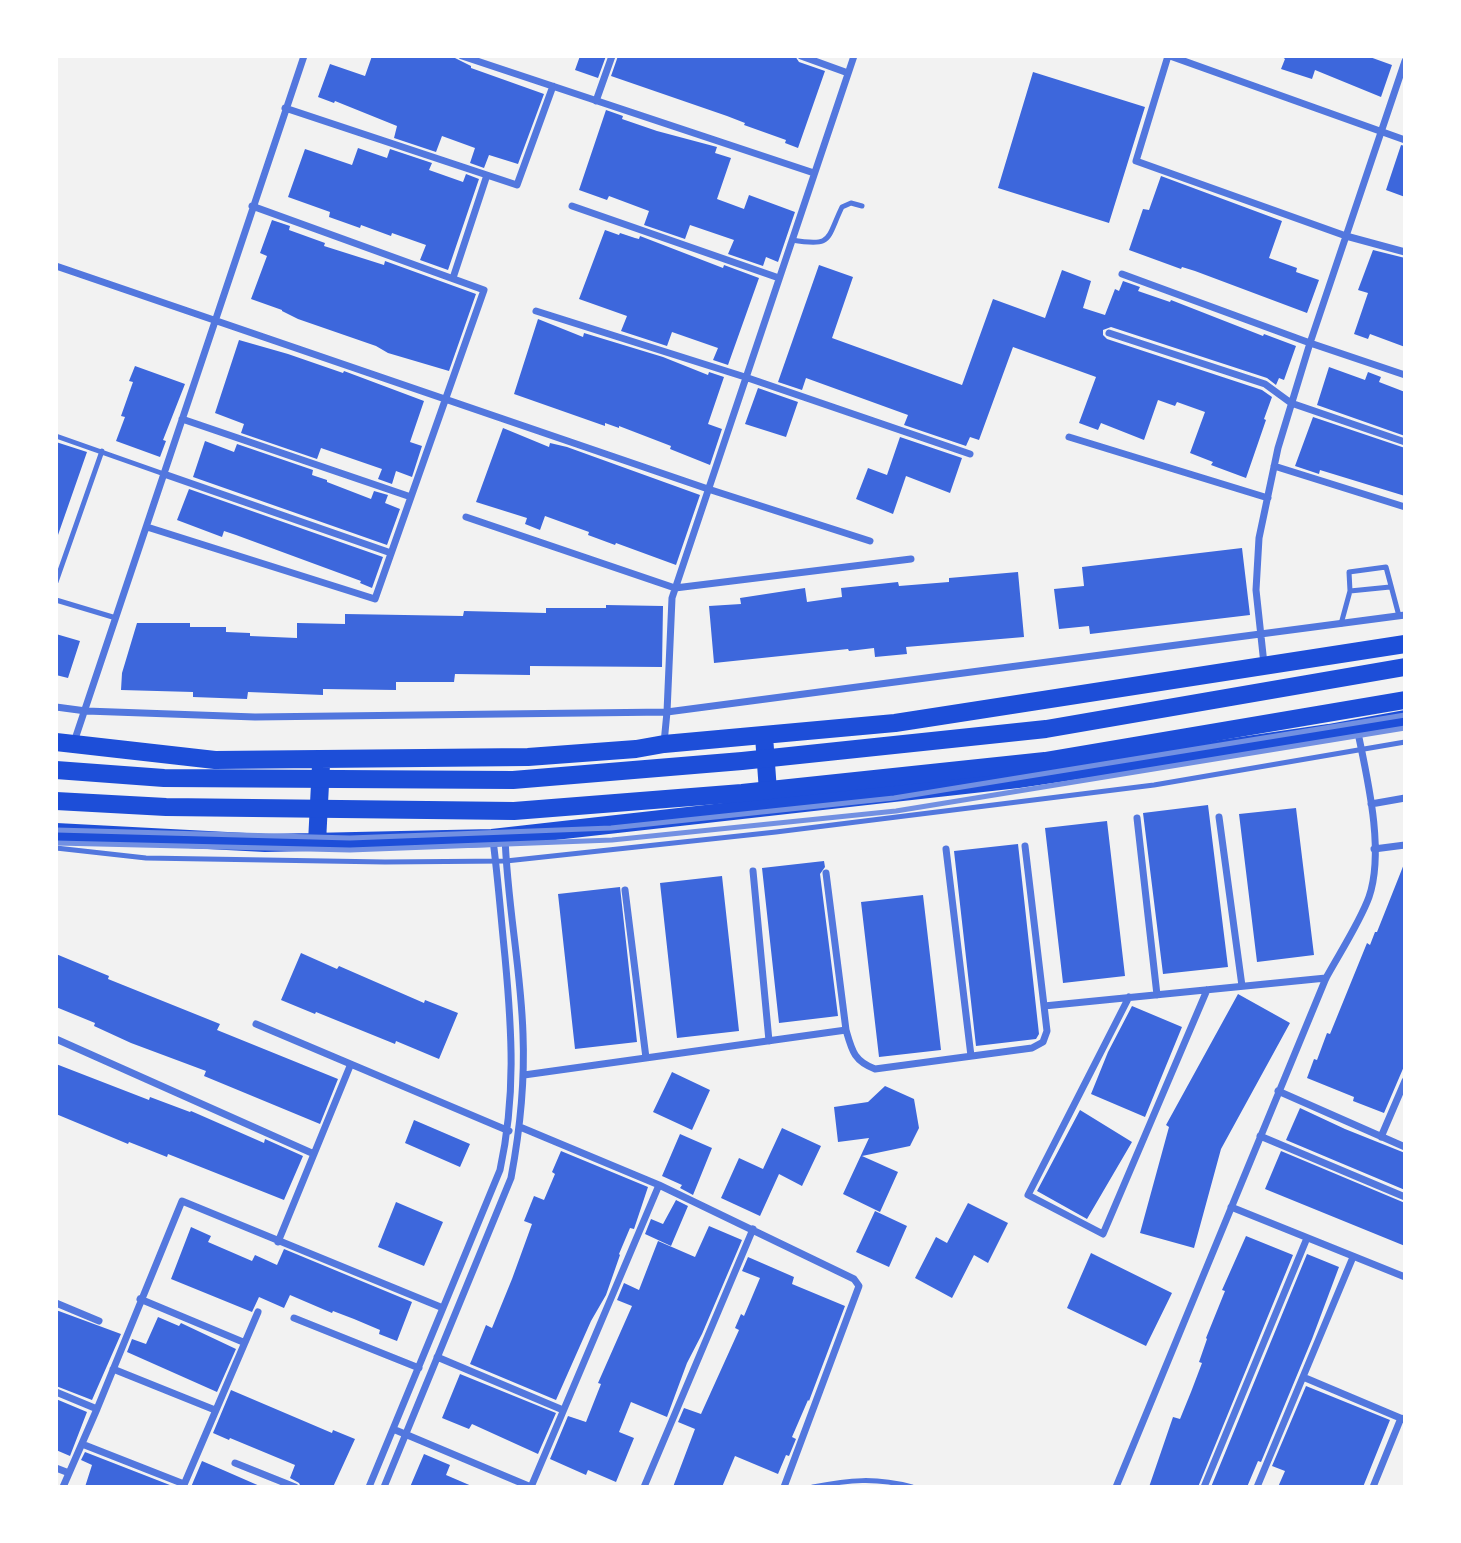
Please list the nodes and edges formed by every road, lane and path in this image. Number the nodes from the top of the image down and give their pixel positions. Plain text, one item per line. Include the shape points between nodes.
1 (304, 56) edge
2 (462, 56) edge
3 (612, 56) edge
4 (801, 56) edge
5 (854, 56) edge
6 (1169, 56) edge
7 (1405, 61) edge
8 (848, 73) junction
9 (552, 86) junction
10 (596, 101) junction
11 (285, 108) junction
12 (1381, 132) junction
13 (1405, 140) edge
14 (814, 173) junction
15 (487, 175) junction
16 (252, 206) junction
17 (572, 206) dead end
18 (862, 206) dead end
19 (1346, 236) junction
20 (792, 240) junction
21 (1405, 252) edge
22 (56, 266) edge
23 (1122, 274) dead end
24 (453, 278) junction
25 (779, 278) junction
26 (536, 311) dead end
27 (216, 320) junction
28 (1109, 333) dead end
29 (1310, 343) junction
30 (1405, 375) edge
31 (746, 377) junction
32 (447, 400) junction
33 (1291, 403) junction
34 (182, 419) junction
35 (56, 436) edge
36 (1069, 437) dead end
37 (1405, 442) edge
38 (102, 451) junction
39 (970, 454) dead end
40 (1274, 466) junction
41 (164, 474) junction
42 (708, 489) junction
43 (411, 496) junction
44 (1268, 498) junction
45 (1405, 507) edge
46 (466, 517) dead end
47 (147, 527) junction
48 (870, 541) dead end
49 (391, 553) junction
50 (911, 559) dead end
51 (56, 582) edge
52 (1390, 587) junction
53 (675, 588) junction
54 (1350, 591) junction
55 (56, 600) edge
56 (1402, 615) edge
57 (116, 618) junction
58 (1341, 624) junction
59 (1259, 634) junction
60 (1405, 644) edge
61 (1264, 666) junction
62 (1405, 667) edge
63 (1405, 700) edge
64 (56, 707) edge
65 (86, 711) junction
66 (667, 712) junction
67 (1405, 719) edge
68 (1357, 728) junction
69 (764, 736) junction
70 (1405, 742) edge
71 (65, 743) edge
72 (664, 744) junction
73 (1361, 749) junction
74 (321, 760) junction
75 (56, 770) edge
76 (1405, 799) edge
77 (56, 801) edge
78 (1371, 804) junction
79 (769, 807) junction
80 (1219, 817) dead end
81 (1137, 818) dead end
82 (56, 832) edge
83 (498, 837) junction
84 (317, 842) junction
85 (1405, 845) edge
86 (1025, 846) dead end
87 (56, 848) edge
88 (946, 849) dead end
89 (1374, 849) junction
90 (495, 862) junction
91 (506, 862) junction
92 (753, 871) dead end
93 (826, 873) dead end
94 (625, 890) dead end
95 (1326, 978) junction
96 (1242, 986) junction
97 (1208, 990) junction
98 (1157, 995) junction
99 (1129, 997) junction
100 (1044, 1006) junction
101 (256, 1024) dead end
102 (846, 1030) junction
103 (56, 1039) edge
104 (769, 1041) junction
105 (971, 1056) junction
106 (646, 1058) junction
107 (350, 1066) junction
108 (524, 1075) junction
109 (1405, 1084) edge
110 (1278, 1091) junction
111 (520, 1127) junction
112 (509, 1131) junction
113 (1260, 1136) junction
114 (1381, 1137) junction
115 (1405, 1147) edge
116 (314, 1154) junction
117 (659, 1185) junction
118 (1405, 1197) edge
119 (1231, 1207) junction
120 (753, 1229) junction
121 (1307, 1238) junction
122 (278, 1242) junction
123 (1353, 1256) junction
124 (1405, 1277) edge
125 (141, 1299) junction
126 (56, 1303) edge
127 (443, 1308) junction
128 (258, 1311) dead end
129 (294, 1318) dead end
130 (99, 1321) dead end
131 (243, 1342) junction
132 (437, 1357) junction
133 (419, 1368) junction
134 (113, 1369) junction
135 (1303, 1377) junction
136 (56, 1392) edge
137 (97, 1409) junction
138 (215, 1410) junction
139 (563, 1410) junction
140 (1403, 1419) edge
141 (393, 1429) junction
142 (405, 1435) junction
143 (82, 1444) junction
144 (235, 1463) dead end
145 (56, 1468) edge
146 (69, 1473) junction
147 (184, 1485) edge
148 (63, 1487) edge
149 (295, 1487) edge
150 (369, 1487) edge
151 (384, 1487) edge
152 (531, 1487) edge
153 (644, 1487) edge
154 (784, 1487) edge
155 (813, 1487) edge
156 (912, 1487) edge
157 (1116, 1487) edge
158 (1204, 1487) edge
159 (1257, 1487) edge
160 (1373, 1487) edge

1 - 11 street
2 - 9 street
3 - 10 street
4 - 8 street
5 - 8 street
6 - 12 street
6 - 19 street via 1136,161
7 - 12 street
8 - 14 street
9 - 10 street
9 - 15 street via 517,185
10 - 14 street
11 - 15 street
11 - 16 street
12 - 13 street
12 - 19 street
14 - 20 street
15 - 24 street
16 - 24 street
16 - 27 street
17 - 25 street
18 - 20 lane via 842,206 833,230 817,244
19 - 21 street
19 - 29 street
20 - 25 street
22 - 27 street
23 - 29 street
24 - 32 street via 484,290
25 - 31 street
26 - 31 street
27 - 32 street
27 - 34 street
28 - 33 street via 1265,384
29 - 30 street
29 - 33 street
31 - 39 street
31 - 42 street
32 - 42 street
32 - 43 street
33 - 37 street
33 - 40 street
34 - 41 street
34 - 43 street
35 - 38 lane
36 - 44 street
38 - 41 lane
38 - 51 lane
40 - 44 street
40 - 45 street
41 - 47 street
41 - 49 street
42 - 48 street
42 - 53 street
43 - 49 street
44 - 59 street via 1259,538
46 - 53 street
47 - 49 street via 375,599
47 - 57 street
50 - 53 street
52 - 54 lane
52 - 54 lane via 1386,567 1349,572
52 - 56 lane
53 - 66 street
54 - 58 lane
55 - 57 lane
56 - 58 street
57 - 65 street
58 - 59 street
59 - 61 street
59 - 66 street
60 - 61 main road
61 - 69 main road via 895,723
62 - 75 main road via 1046,729 513,780 164,778
63 - 77 main road via 1045,761 514,811 166,807
64 - 65 street
65 - 66 street via 254,717
65 - 71 street
66 - 72 street
67 - 68 main road
68 - 73 street
68 - 79 main road via 1018,779
69 - 72 main road
69 - 79 main road
70 - 73 lane
71 - 74 main road via 215,760
72 - 74 main road via 528,757
73 - 78 street
73 - 91 lane via 1154,785
74 - 84 main road
76 - 78 street
78 - 89 street
79 - 83 main road
80 - 96 street
81 - 98 street
82 - 84 main road
83 - 84 main road
83 - 90 street
83 - 91 street
85 - 89 street
86 - 100 street
87 - 90 lane via 146,858
88 - 105 street
89 - 95 street via 1375,872 1368,899
90 - 91 lane
90 - 112 street via 512,1029
91 - 108 street
92 - 104 street
93 - 102 street
94 - 106 street
95 - 96 street
95 - 110 street
96 - 97 street
97 - 98 street
97 - 99 street via 1103,1234 1028,1195
98 - 99 street
99 - 100 street
100 - 105 street via 1047,1031 1043,1042 1032,1048
101 - 107 street
102 - 104 street
102 - 105 street via 861,1063 875,1069
103 - 116 street
104 - 106 street
106 - 108 street
107 - 112 street
107 - 116 street
108 - 111 street
109 - 114 street
110 - 113 street
110 - 114 street
111 - 117 street
111 - 132 street via 510,1178
112 - 127 street via 500,1170
113 - 118 street
113 - 119 street
114 - 115 street
116 - 122 street
117 - 120 street
117 - 139 street
119 - 121 street
119 - 157 street
120 - 153 street
120 - 154 street via 848,1274 859,1286
121 - 123 street
121 - 158 street
122 - 125 street via 182,1201
122 - 127 street
123 - 124 street
123 - 135 street
125 - 131 street
125 - 134 street
126 - 130 street
127 - 133 street
128 - 131 street
129 - 133 street
131 - 138 street
132 - 139 street
132 - 142 street
133 - 141 street
134 - 137 street
134 - 138 street
135 - 140 street
135 - 159 street
136 - 137 street
137 - 143 street
138 - 147 street
139 - 152 street
140 - 160 street
141 - 142 street
141 - 150 street
142 - 151 street
142 - 152 street
143 - 146 street
143 - 147 street
144 - 149 street
145 - 146 street
146 - 148 street
155 - 156 lane via 872,1479

